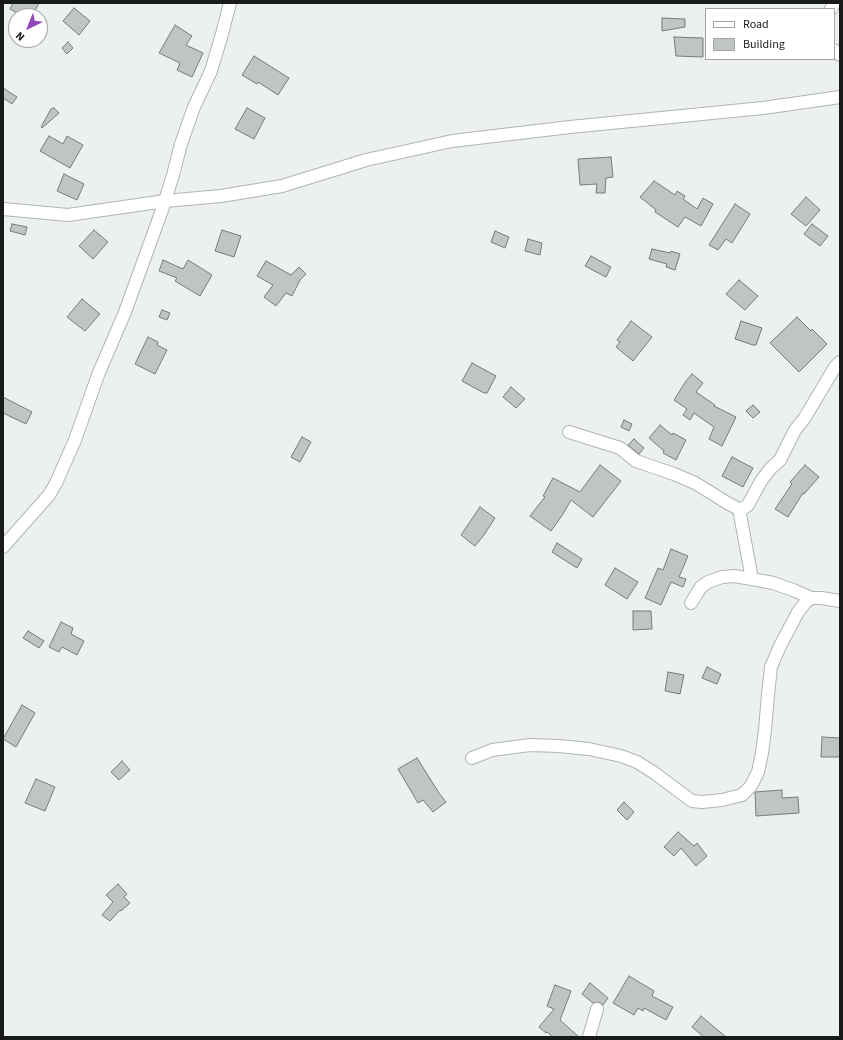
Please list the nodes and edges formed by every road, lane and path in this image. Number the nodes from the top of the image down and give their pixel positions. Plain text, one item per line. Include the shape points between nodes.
1 (230, 3) edge
2 (840, 97) edge
3 (166, 201) junction
4 (3, 209) edge
5 (840, 362) edge
6 (569, 432) dead end
7 (739, 508) junction
8 (3, 547) edge
9 (752, 579) junction
10 (811, 598) junction
11 (840, 601) edge
12 (691, 603) dead end
13 (472, 758) dead end
14 (597, 1009) dead end
15 (589, 1037) edge

1 - 3 street via 211,71 194,107 181,144
2 - 3 street via 764,108 452,141 366,160 282,186 221,196
3 - 4 street via 68,215
3 - 8 street via 125,312 56,483 49,495
5 - 7 street via 795,430 780,460 761,481 748,506
6 - 7 street via 620,448 636,461 695,483
7 - 9 street
9 - 10 street via 773,583
9 - 12 street via 734,576 708,582 701,587
10 - 11 street
10 - 13 street via 798,612 771,667 758,772 751,786 742,795 722,800 692,801 637,762 588,749 530,745 492,750
14 - 15 street

